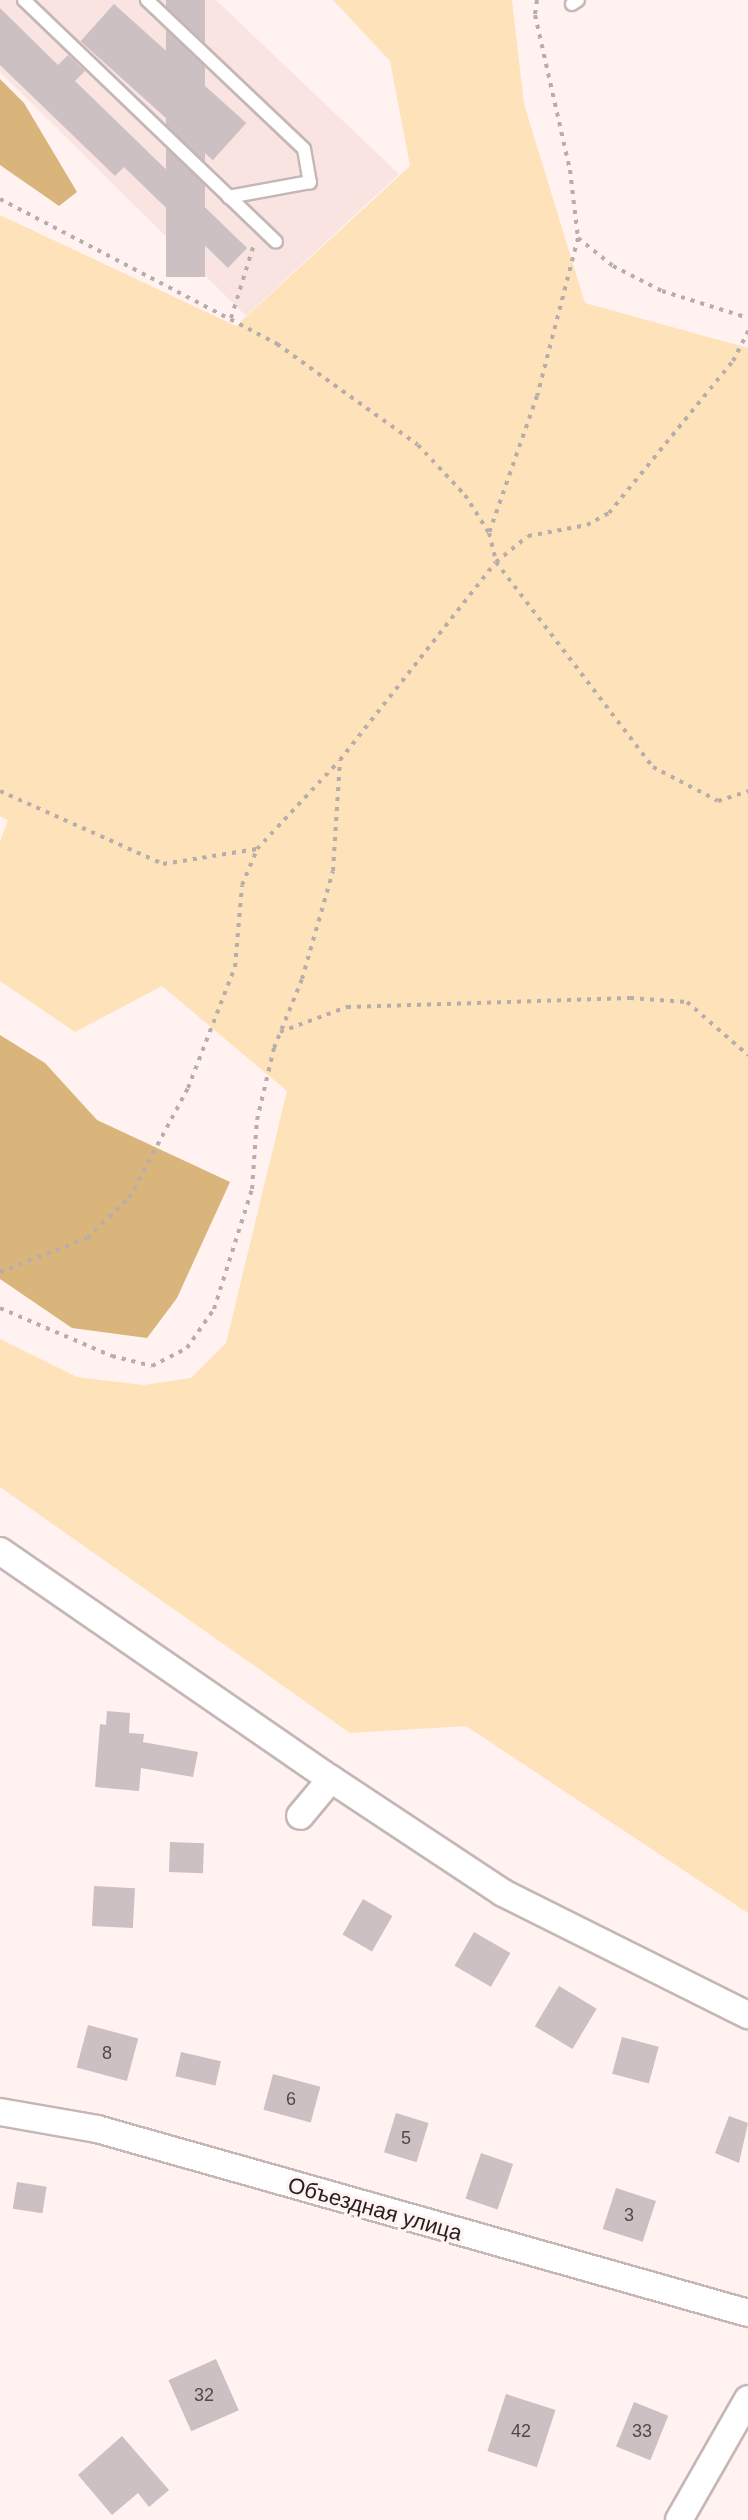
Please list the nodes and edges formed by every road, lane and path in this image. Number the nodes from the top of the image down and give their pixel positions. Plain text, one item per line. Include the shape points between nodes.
1 (24, 0) edge
2 (147, 0) edge
3 (537, 0) edge
4 (228, 197) junction
5 (0, 199) edge
6 (260, 227) junction
7 (578, 238) junction
8 (276, 242) dead end
9 (231, 318) junction
10 (748, 318) edge
11 (748, 331) edge
12 (489, 533) junction
13 (496, 562) junction
14 (340, 760) junction
15 (0, 791) edge
16 (748, 791) edge
17 (257, 849) junction
18 (279, 1032) junction
19 (748, 1055) edge
20 (0, 1272) edge
21 (0, 1308) edge
22 (0, 1551) edge
23 (331, 1779) junction
24 (300, 1816) dead end
25 (748, 2015) edge
26 (0, 2112) edge
27 (748, 2313) edge
28 (748, 2399) edge
29 (679, 2520) edge

1 - 4 lane
2 - 4 lane via 304,149 310,182
3 - 7 path
4 - 6 lane
5 - 9 path
6 - 8 lane
6 - 9 path
7 - 10 path via 613,266 662,291
7 - 12 path via 537,396
9 - 12 path via 277,344 418,445 465,495
11 - 13 path via 733,361 609,513 587,525 528,536
12 - 13 path
13 - 14 path
13 - 16 path via 653,767 718,801
14 - 17 path
14 - 18 path via 333,871 302,979
15 - 17 path via 163,864
17 - 20 path via 242,885 235,967 188,1088 129,1198 87,1238
18 - 19 path via 312,1016 362,1006 454,1008 630,998 687,1002
18 - 21 path via 257,1120 252,1189 234,1256 214,1309 187,1348 152,1366 112,1356
22 - 23 street
23 - 24 street
23 - 25 street via 503,1893
26 - 27 street, Объездная улица via 97,2129
28 - 29 street

